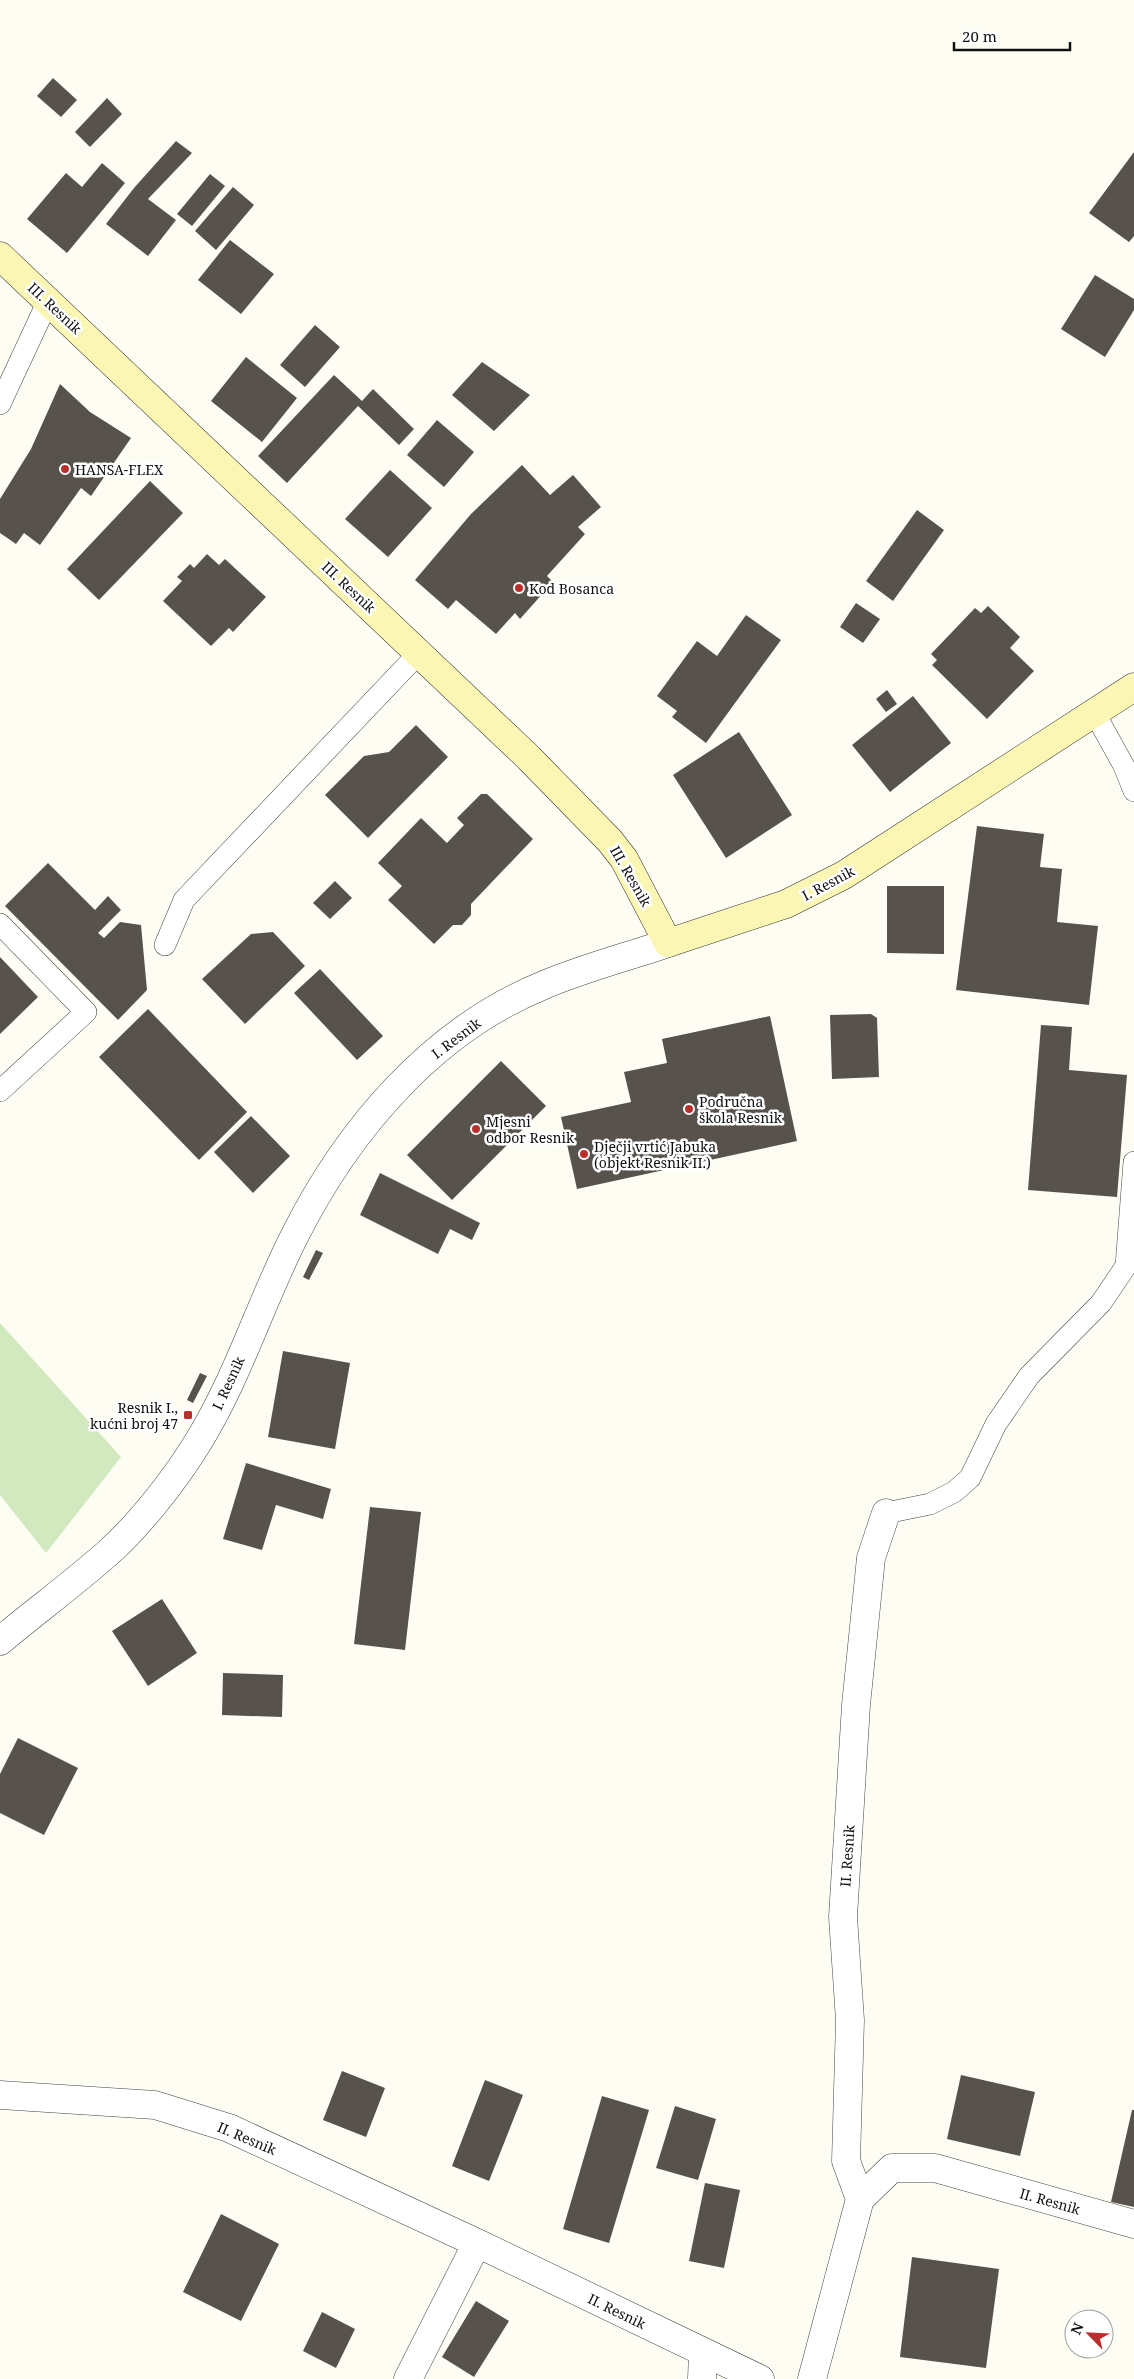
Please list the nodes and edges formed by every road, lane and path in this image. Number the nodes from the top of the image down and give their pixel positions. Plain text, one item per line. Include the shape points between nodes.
1 (0, 256) edge
2 (48, 301) junction
3 (0, 404) edge
4 (419, 653) junction
5 (1134, 687) edge
6 (1094, 712) junction
7 (1134, 791) edge
8 (0, 924) edge
9 (668, 943) junction
10 (165, 946) dead end
11 (0, 1091) edge
12 (1134, 1162) edge
13 (886, 1513) joint
14 (0, 1641) edge
15 (0, 2095) edge
16 (860, 2200) junction
17 (1134, 2224) edge
18 (477, 2243) junction
19 (703, 2352) junction
20 (408, 2379) edge
21 (702, 2379) edge
22 (760, 2379) edge
23 (812, 2379) edge

1 - 2 street, III. Resnik
2 - 3 lane
2 - 4 street, III. Resnik
4 - 9 street, III. Resnik via 610,841 624,859
4 - 10 lane via 184,900
5 - 6 street, I. Resnik
6 - 7 lane
6 - 9 street, I. Resnik via 844,875 786,904
8 - 11 lane via 86,1012
9 - 14 street, I. Resnik via 544,985 506,1003 442,1047 386,1099 344,1152 317,1194 293,1238 222,1401 165,1490 111,1550
12 - 13 lane via 1126,1266 1101,1303 1029,1376 996,1424 970,1478 954,1492 930,1504
13 - 16 street, II. Resnik via 871,1558 856,1705 843,1917 850,2020 846,2161
15 - 18 street, II. Resnik via 156,2105 229,2128
16 - 17 street, II. Resnik via 892,2168 935,2168
16 - 23 street, II. Resnik
18 - 19 street, II. Resnik
18 - 20 street
19 - 21 street
19 - 22 street, II. Resnik

